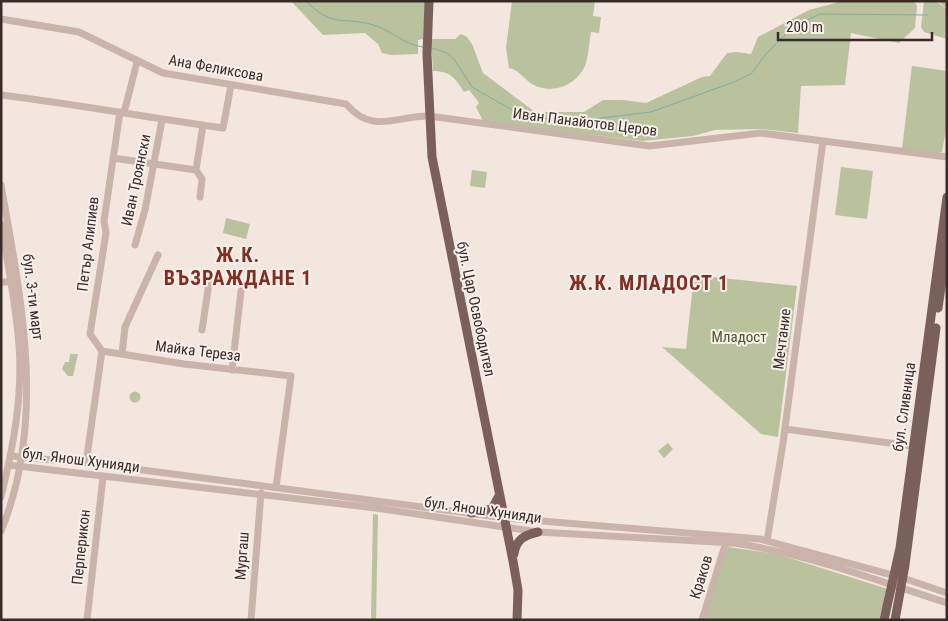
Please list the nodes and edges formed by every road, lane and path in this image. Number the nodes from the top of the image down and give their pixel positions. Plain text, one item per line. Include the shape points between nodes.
1 (429, 1) edge
2 (943, 1) edge
3 (947, 4) edge
4 (1, 19) edge
5 (137, 62) junction
6 (231, 85) junction
7 (1, 95) edge
8 (122, 113) junction
9 (429, 116) junction
10 (162, 120) junction
11 (203, 125) junction
12 (823, 141) junction
13 (947, 157) edge
14 (113, 158) junction
15 (154, 164) junction
16 (196, 170) junction
17 (1, 185) edge
18 (200, 197) dead end
19 (947, 197) edge
20 (1, 224) edge
21 (135, 245) dead end
22 (947, 245) edge
23 (158, 255) dead end
24 (945, 268) edge
25 (210, 276) dead end
26 (1, 282) edge
27 (11, 282) junction
28 (241, 291) dead end
29 (202, 330) dead end
30 (102, 351) junction
31 (122, 354) junction
32 (232, 370) junction
33 (785, 429) junction
34 (916, 447) junction
35 (11, 456) junction
36 (21, 457) junction
37 (86, 463) junction
38 (9, 465) junction
39 (19, 466) junction
40 (103, 477) junction
41 (276, 487) junction
42 (261, 493) junction
43 (500, 493) junction
44 (1, 498) edge
45 (472, 513) junction
46 (4, 518) edge
47 (505, 518) junction
48 (507, 528) junction
49 (1, 531) edge
50 (538, 532) junction
51 (767, 540) junction
52 (726, 542) junction
53 (514, 561) junction
54 (898, 582) junction
55 (947, 593) edge
56 (947, 603) edge
57 (87, 620) edge
58 (251, 620) edge
59 (517, 620) edge
60 (702, 620) edge
61 (884, 620) edge
62 (895, 620) edge

1 - 9 main road, бул. Цар Освободител
2 - 3 street
4 - 5 street, Ана Феликсова via 79,32
5 - 6 street, Ана Феликсова via 162,73
5 - 8 street, Петър Алипиев
6 - 9 street, Ана Феликсова via 346,104 358,117 372,122
6 - 11 street via 224,128
7 - 8 street
8 - 10 street
8 - 14 street, Петър Алипиев
9 - 12 street, Иван Панайотов Церов via 649,146 761,133
9 - 43 main road, бул. Цар Освободител via 436,182
10 - 11 street
10 - 15 street, Иван Троянски
11 - 16 street
12 - 13 street, Иван Панайотов Церов
12 - 33 street, Мечтание
14 - 15 street
14 - 30 street, Петър Алипиев via 104,221 106,233 90,334
15 - 16 street
15 - 21 street, Иван Троянски
16 - 18 street via 202,179
17 - 36 street, бул. 3-ти март via 25,336 26,402
19 - 34 main road, бул. Сливница
20 - 27 street, бул. 3-ти март
22 - 24 main road, бул. Сливница
23 - 31 street via 125,327
24 - 34 main road, бул. Сливница
25 - 29 street
26 - 27 street
27 - 35 street, бул. 3-ти март via 20,361
28 - 32 street
30 - 31 street, Майка Тереза
30 - 37 street
31 - 32 street, Майка Тереза
32 - 41 street, Майка Тереза via 291,376
33 - 34 street
33 - 51 street, Мечтание
34 - 54 main road, бул. Сливница
35 - 36 street, бул. Янош Хунияди
35 - 38 street, бул. 3-ти март
36 - 37 street, бул. Янош Хунияди
36 - 39 street, бул. 3-ти март
37 - 41 street, бул. Янош Хунияди
38 - 39 street, бул. Янош Хунияди
38 - 44 street, бул. 3-ти март
39 - 40 street, бул. Янош Хунияди
39 - 46 street, бул. 3-ти март
40 - 42 street, бул. Янош Хунияди
40 - 57 street, Перперикон
41 - 45 street, бул. Янош Хунияди
42 - 48 street, бул. Янош Хунияди
42 - 58 street, Мургаш
43 - 45 main road via 492,509
43 - 47 main road, бул. Цар Освободител
45 - 47 street, бул. Янош Хунияди
46 - 49 street, бул. 3-ти март
47 - 48 main road, бул. Цар Освободител
47 - 51 street, бул. Янош Хунияди
48 - 50 street, бул. Янош Хунияди
48 - 53 main road, бул. Цар Освободител
50 - 52 street, бул. Янош Хунияди
50 - 53 main road via 518,541
51 - 54 street, бул. Янош Хунияди
52 - 54 street, бул. Янош Хунияди via 764,548
52 - 60 street, Краков
53 - 59 main road, бул. Цар Освободител via 518,590
54 - 55 street, бул. Янош Хунияди
54 - 56 street, бул. Янош Хунияди
54 - 61 main road, бул. Сливница
54 - 62 main road, бул. Сливница

